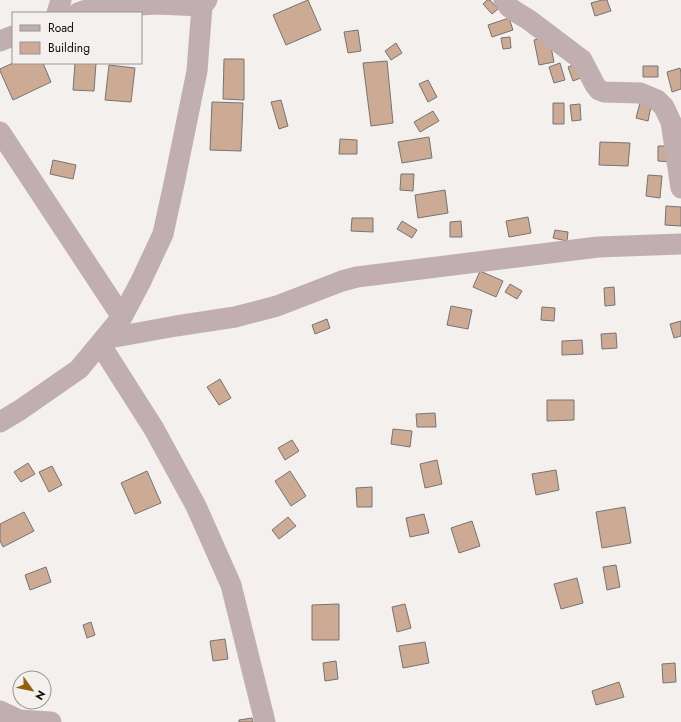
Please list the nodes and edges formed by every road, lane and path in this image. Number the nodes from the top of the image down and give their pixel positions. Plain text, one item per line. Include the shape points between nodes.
1 (61, 0) edge
2 (504, 0) edge
3 (206, 2) edge
4 (57, 12) edge
5 (81, 12) edge
6 (12, 36) edge
7 (0, 41) edge
8 (0, 132) edge
9 (681, 188) edge
10 (681, 244) edge
11 (122, 317) junction
12 (102, 341) junction
13 (0, 422) edge
14 (0, 711) edge
15 (51, 722) edge
16 (265, 722) edge

1 - 4 street
2 - 9 street via 509,7 582,60 600,90 640,93 657,100 664,107 671,122
3 - 5 street via 92,8
3 - 11 street via 197,70 163,234
6 - 7 street
8 - 11 street
10 - 12 street via 598,247 357,277 277,306 235,317
11 - 12 street
12 - 13 street via 79,369
12 - 16 street via 192,498 231,585
14 - 15 street via 19,720

